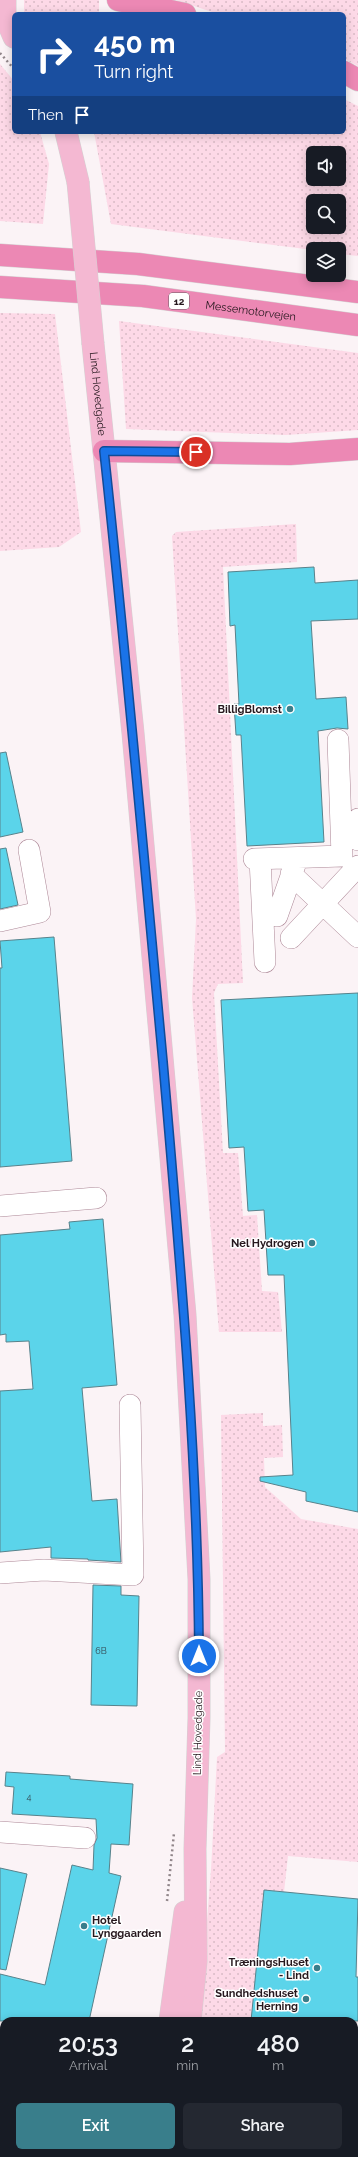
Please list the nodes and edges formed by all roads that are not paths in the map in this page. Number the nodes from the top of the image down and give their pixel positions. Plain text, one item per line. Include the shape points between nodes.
1 (5, 0) edge
2 (115, 0) edge
3 (118, 0) edge
4 (115, 12) edge
5 (175, 12) edge
6 (12, 32) edge
7 (346, 73) edge
8 (358, 80) edge
9 (66, 134) edge
10 (82, 134) edge
11 (78, 182) junction
12 (0, 255) edge
13 (0, 287) edge
14 (358, 292) edge
15 (358, 325) edge
16 (358, 449) edge
17 (104, 451) junction
18 (338, 740) dead end
19 (351, 830) edge
20 (29, 850) dead end
21 (294, 866) junction
22 (358, 866) edge
23 (323, 904) junction
24 (277, 916) dead end
25 (0, 921) edge
26 (358, 937) edge
27 (291, 938) dead end
28 (265, 962) dead end
29 (96, 1198) dead end
30 (0, 1206) edge
31 (130, 1405) dead end
32 (0, 1573) edge
33 (0, 1832) edge
34 (85, 1838) dead end
35 (195, 1849) junction
36 (171, 2017) edge
37 (190, 2017) edge

1 - 6 main road via 5,16
2 - 4 main road
3 - 5 highway
7 - 8 highway
9 - 11 main road, Lind Hovedgade
10 - 11 main road, Lind Hovedgade
11 - 17 main road, Lind Hovedgade, bridge
12 - 14 highway via 138,264
13 - 15 highway, Messemotorvejen / 12 via 143,296
16 - 17 highway via 290,454
17 - 35 main road, Lind Hovedgade via 133,733 185,1316 199,1579 199,1718
18 - 19 street
19 - 21 street via 342,856
20 - 25 street via 40,912
21 - 23 street
21 - 24 street
21 - 28 street via 257,859
22 - 23 street
23 - 26 street
23 - 27 street
29 - 30 street
31 - 32 street via 133,1575 44,1570
33 - 34 street
35 - 36 main road, Lind Hovedgade
35 - 37 main road, Lind Hovedgade via 196,1961

